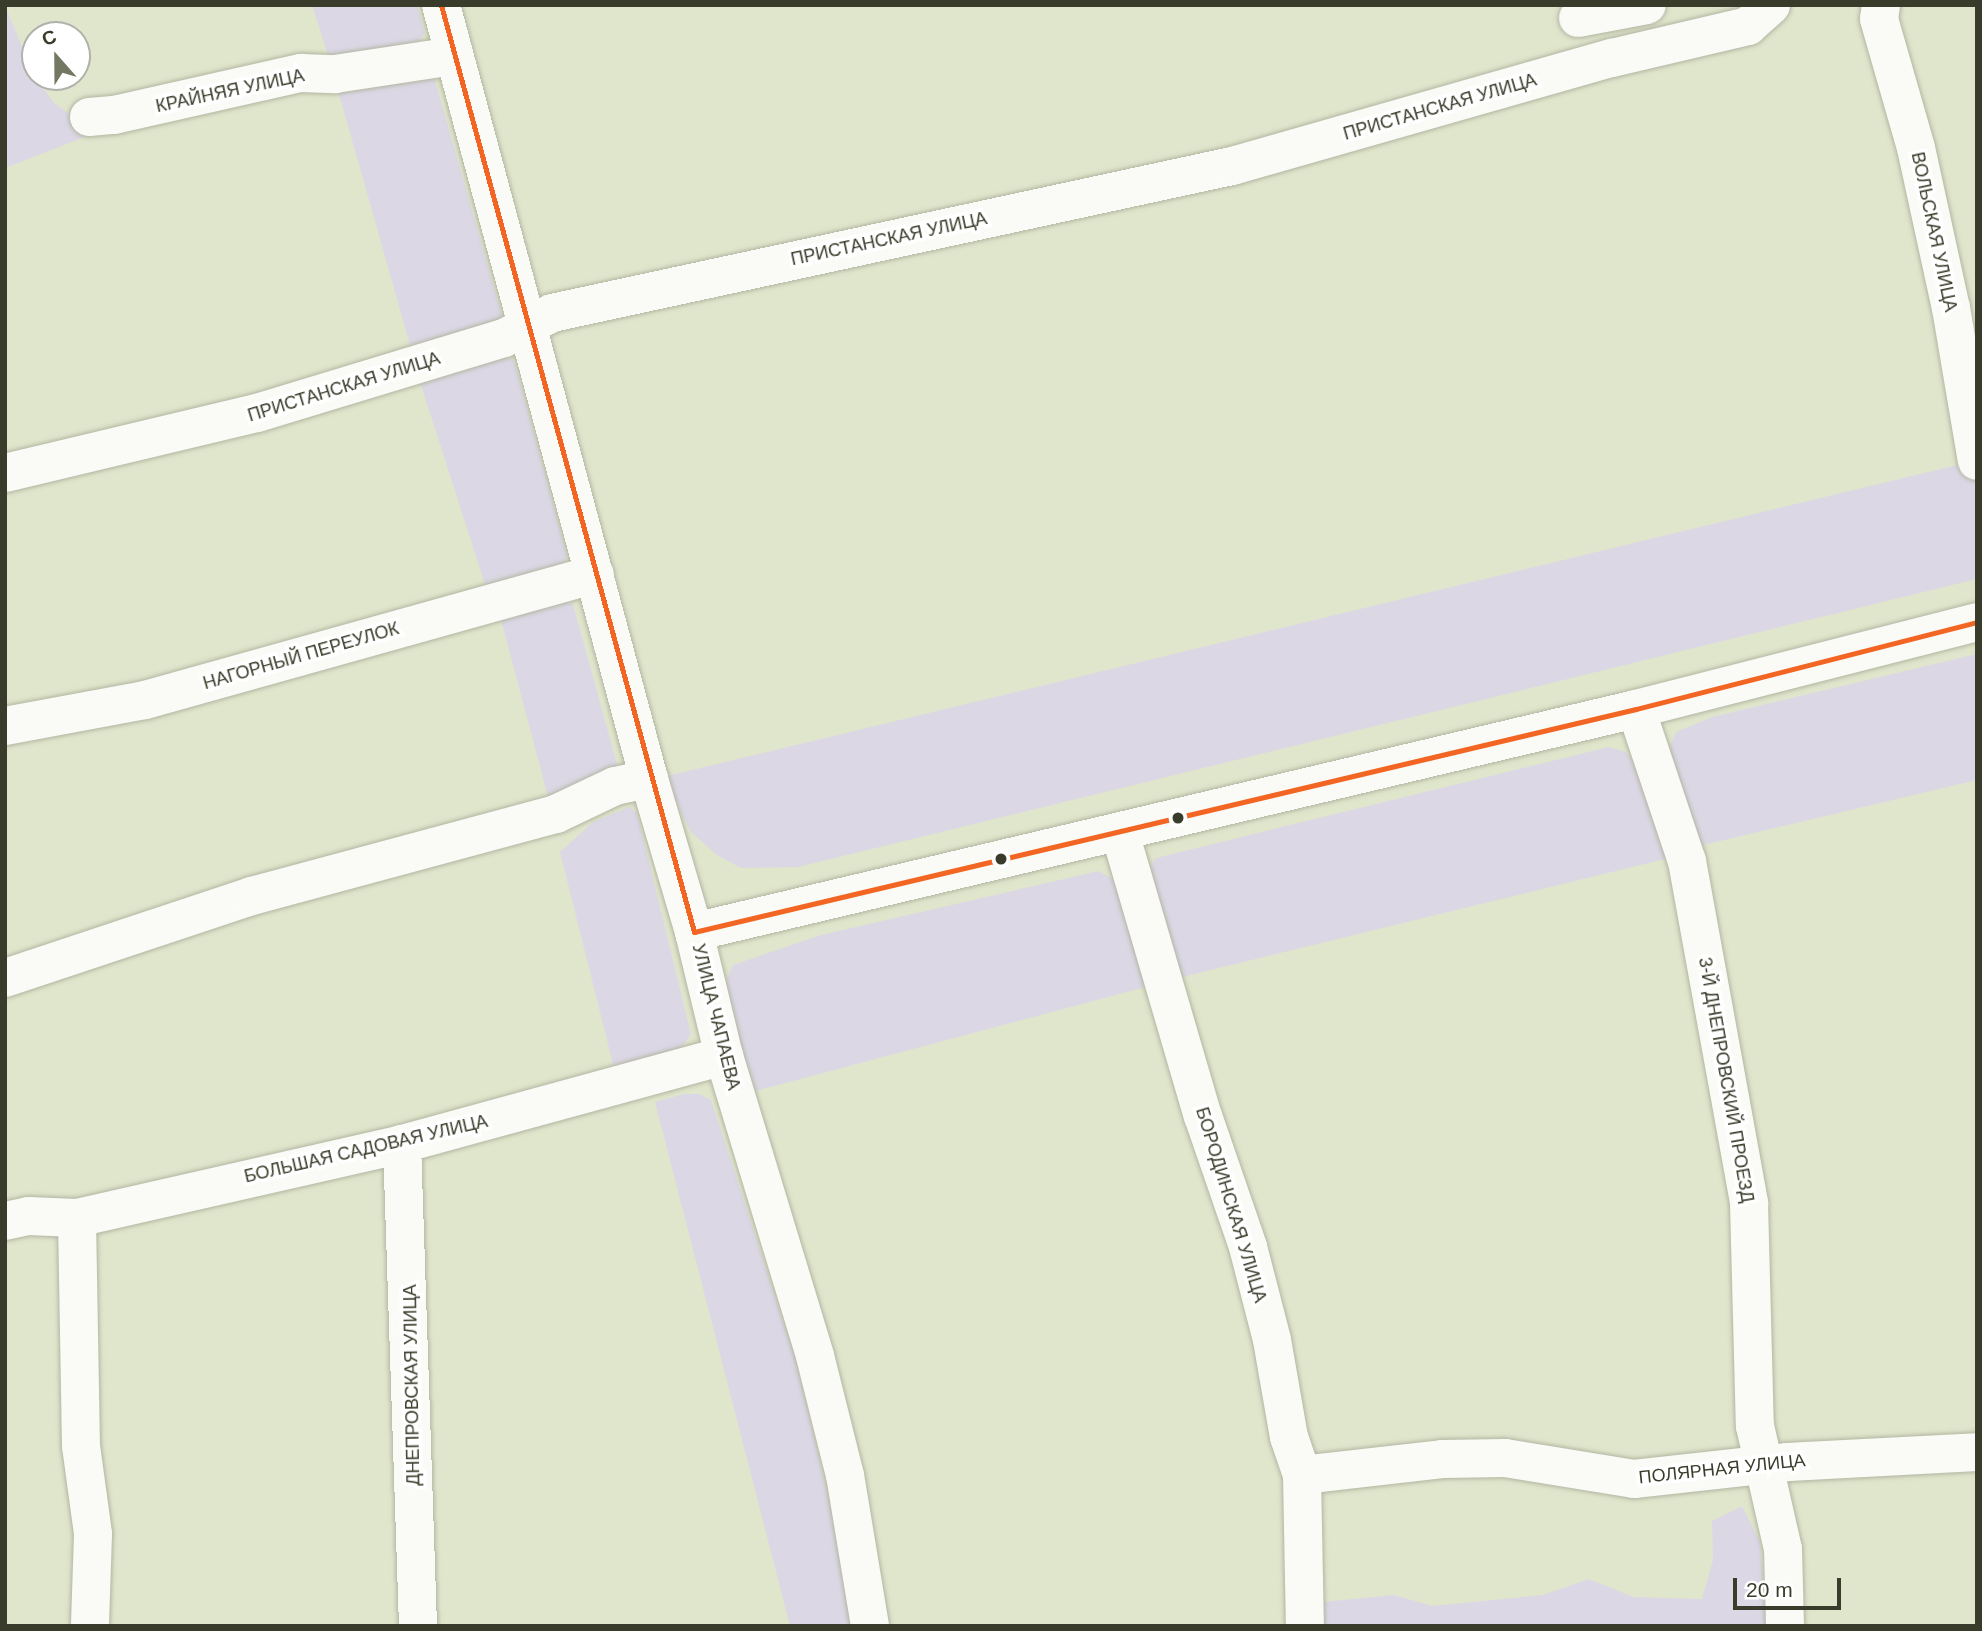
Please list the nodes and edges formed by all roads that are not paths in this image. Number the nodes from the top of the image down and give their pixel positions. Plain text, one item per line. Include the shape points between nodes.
1 (441, 5) edge
2 (1647, 5) edge
3 (1714, 5) edge
4 (1881, 5) edge
5 (1759, 16) edge
6 (1578, 18) dead end
7 (454, 56) junction
8 (89, 117) dead end
9 (527, 327) junction
10 (1977, 461) edge
11 (5, 473) edge
12 (595, 574) junction
13 (1977, 622) edge
14 (1636, 709) junction
15 (5, 726) edge
16 (649, 779) junction
17 (1120, 833) junction
18 (694, 932) junction
19 (5, 978) edge
20 (724, 1056) junction
21 (402, 1144) junction
22 (77, 1217) junction
23 (5, 1222) edge
24 (1977, 1452) edge
25 (1762, 1466) junction
26 (1302, 1475) junction
27 (90, 1626) edge
28 (418, 1626) edge
29 (870, 1626) edge
30 (1304, 1626) edge
31 (1785, 1626) edge

1 - 7 street, УЛИЦА ЧАПАЕВА
2 - 6 street
3 - 5 street
4 - 10 street, ВОЛЬСКАЯ УЛИЦА via 1879,19 1916,148 1951,308
5 - 9 street, ПРИСТАНСКАЯ УЛИЦА via 1232,166 552,313
7 - 8 street, КРАЙНЯЯ УЛИЦА via 335,75 301,73
7 - 9 street, УЛИЦА ЧАПАЕВА
9 - 11 street, ПРИСТАНСКАЯ УЛИЦА via 257,413
9 - 12 street, УЛИЦА ЧАПАЕВА
12 - 15 street, НАГОРНЫЙ ПЕРЕУЛОК via 145,700
12 - 16 street, УЛИЦА ЧАПАЕВА
13 - 14 street
14 - 17 street
14 - 25 street, 3-Й ДНЕПРОВСКИЙ ПРОЕЗД via 1687,861 1749,1203 1755,1426
16 - 18 street, УЛИЦА ЧАПАЕВА
16 - 19 street via 615,786 556,814 252,896
17 - 18 street
17 - 26 street, БОРОДИНСКАЯ УЛИЦА via 1203,1116 1248,1247
18 - 20 street, УЛИЦА ЧАПАЕВА
20 - 21 street, БОЛЬШАЯ САДОВАЯ УЛИЦА
20 - 29 street, УЛИЦА ЧАПАЕВА via 815,1356 845,1475
21 - 22 street, БОЛЬШАЯ САДОВАЯ УЛИЦА
21 - 28 street, ДНЕПРОВСКАЯ УЛИЦА
22 - 23 street, БОЛЬШАЯ САДОВАЯ УЛИЦА via 28,1216
22 - 27 street via 81,1446 93,1534
24 - 25 street, ПОЛЯРНАЯ УЛИЦА
25 - 26 street, ПОЛЯРНАЯ УЛИЦА via 1634,1479 1505,1458 1442,1459
25 - 31 street, 3-Й ДНЕПРОВСКИЙ ПРОЕЗД via 1783,1549
26 - 30 street, БОРОДИНСКАЯ УЛИЦА

